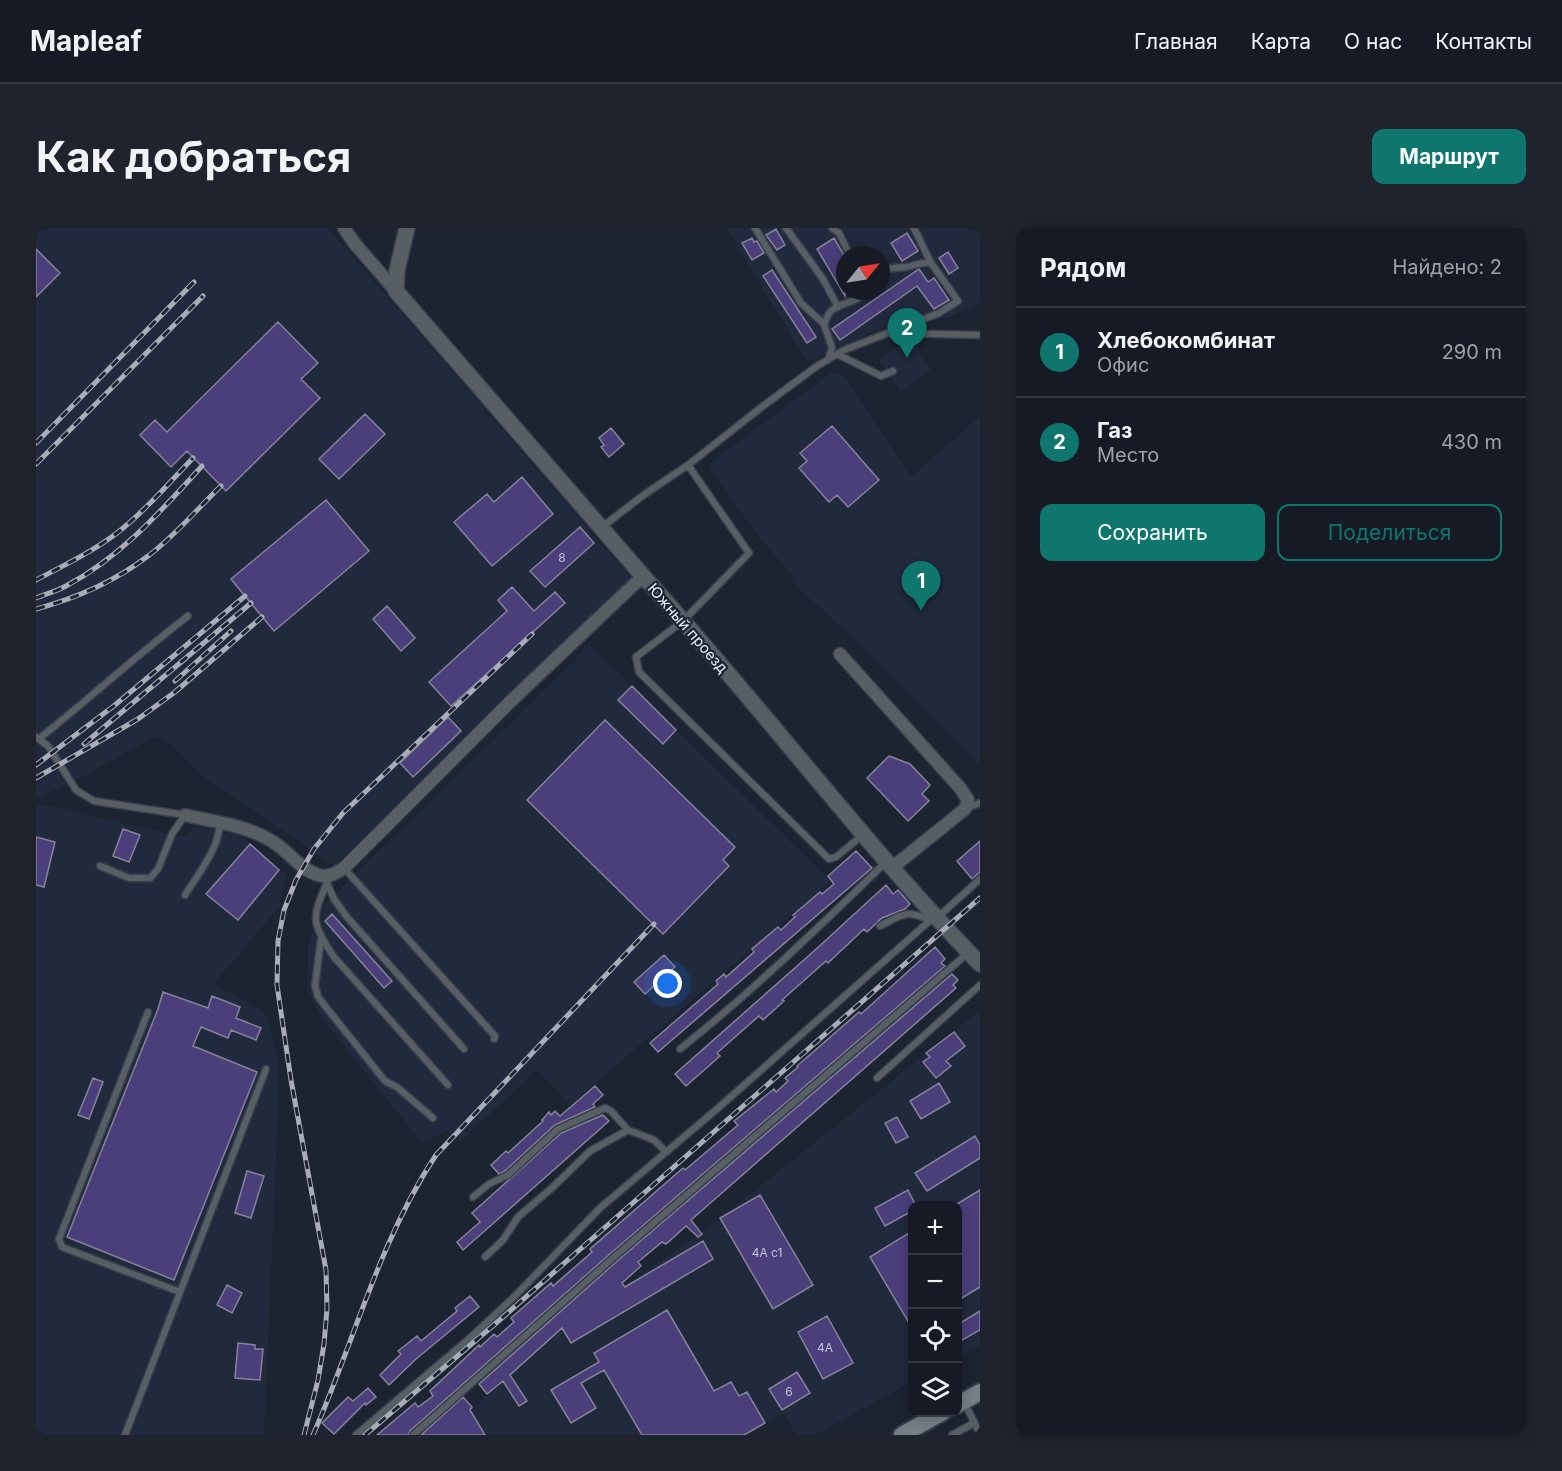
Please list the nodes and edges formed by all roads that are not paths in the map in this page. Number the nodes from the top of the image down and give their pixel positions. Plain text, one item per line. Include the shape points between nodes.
1 (344, 228) edge
2 (407, 228) edge
3 (754, 228) edge
4 (786, 228) edge
5 (832, 228) edge
6 (914, 228) edge
7 (845, 246) edge
8 (931, 263) junction
9 (890, 267) edge
10 (396, 291) junction
11 (855, 300) edge
12 (838, 307) junction
13 (824, 324) junction
14 (888, 333) junction
15 (980, 335) edge
16 (837, 354) junction
17 (828, 360) junction
18 (893, 371) dead end
19 (688, 465) junction
20 (602, 528) junction
21 (643, 576) junction
22 (188, 616) dead end
23 (683, 621) junction
24 (840, 654) dead end
25 (38, 737) edge
26 (980, 804) edge
27 (964, 809) junction
28 (185, 815) junction
29 (220, 823) junction
30 (864, 834) junction
31 (890, 864) junction
32 (100, 866) dead end
33 (344, 868) junction
34 (328, 879) junction
35 (980, 879) edge
36 (185, 895) dead end
37 (935, 918) junction
38 (880, 926) dead end
39 (321, 938) junction
40 (976, 956) edge
41 (980, 985) edge
42 (148, 1012) dead end
43 (494, 1040) dead end
44 (464, 1049) dead end
45 (680, 1049) dead end
46 (266, 1069) dead end
47 (877, 1078) dead end
48 (448, 1085) dead end
49 (433, 1118) dead end
50 (628, 1130) junction
51 (666, 1152) junction
52 (473, 1197) dead end
53 (484, 1257) dead end
54 (180, 1292) junction
55 (980, 1392) edge
56 (962, 1402) edge
57 (962, 1405) edge
58 (936, 1417) edge
59 (974, 1423) junction
60 (980, 1434) edge
61 (124, 1435) edge
62 (356, 1435) edge
63 (413, 1435) edge
64 (902, 1435) edge
65 (952, 1435) edge

1 - 10 street
2 - 10 street
3 - 13 lane via 801,303
4 - 12 lane
5 - 7 lane
6 - 8 lane
8 - 9 lane
8 - 14 lane via 958,301 939,313
10 - 20 street, Южный проезд
11 - 12 lane
12 - 13 lane
13 - 17 lane via 832,348
14 - 15 lane
14 - 16 lane
16 - 17 lane
16 - 18 lane via 881,376
17 - 19 lane
19 - 20 lane
19 - 23 lane via 749,553
20 - 21 street, Южный проезд
21 - 23 street, Южный проезд
21 - 33 street
22 - 25 lane
23 - 30 street, Южный проезд
23 - 30 lane via 636,657 639,672 829,858 836,857
24 - 27 street via 961,789 968,800
25 - 28 lane via 76,790 94,801
26 - 27 lane
27 - 31 street
28 - 29 street
28 - 32 lane via 150,878 129,878
29 - 34 street via 250,830 272,841 303,867
29 - 36 lane via 207,860
30 - 31 street, Южный проезд
31 - 37 street, Южный проезд
31 - 45 lane
33 - 34 street
33 - 43 lane via 495,1036
34 - 39 lane via 316,908
34 - 44 lane via 334,899 347,917
35 - 37 lane
37 - 38 lane via 916,913
37 - 40 street, Южный проезд
37 - 51 lane
39 - 48 lane
39 - 49 lane via 315,986 318,997 385,1081
40 - 63 lane via 613,1258
41 - 47 lane
42 - 54 lane via 59,1239 62,1247
46 - 54 lane
50 - 51 lane via 654,1140
50 - 52 lane via 605,1108 573,1121 558,1129 508,1175
50 - 53 lane via 590,1151 518,1217 503,1240
51 - 62 lane via 600,1208 470,1338
54 - 61 lane
55 - 56 main road
57 - 59 lane
58 - 64 main road
59 - 60 lane
59 - 65 lane

